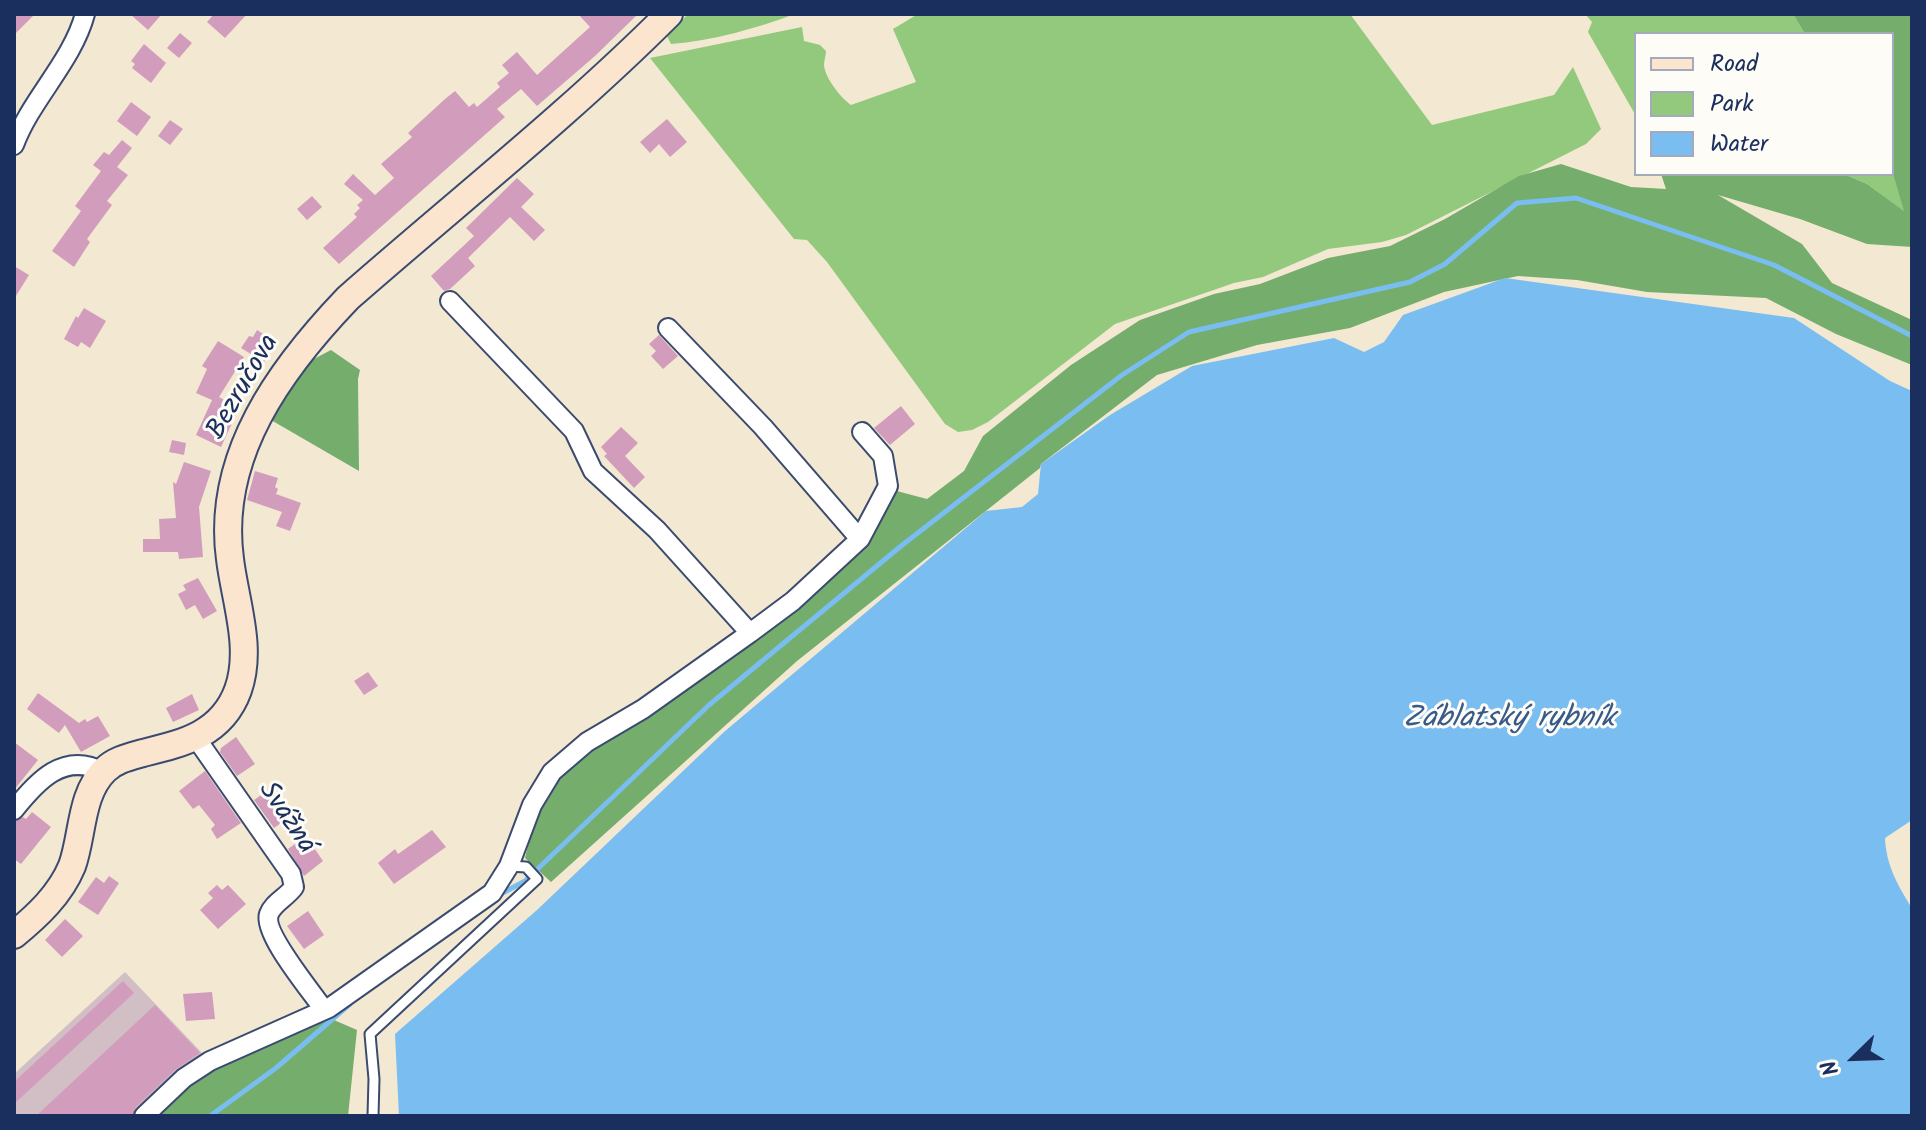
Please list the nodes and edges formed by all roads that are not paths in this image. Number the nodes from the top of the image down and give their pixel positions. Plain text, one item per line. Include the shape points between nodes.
1 (85, 14) edge
2 (669, 14) edge
3 (14, 145) edge
4 (450, 301) dead end
5 (668, 328) dead end
6 (862, 432) dead end
7 (860, 539) junction
8 (750, 633) junction
9 (196, 738) junction
10 (103, 772) junction
11 (14, 810) edge
12 (518, 866) junction
13 (14, 935) edge
14 (324, 1010) junction
15 (144, 1116) edge
16 (373, 1116) edge

1 - 3 street
2 - 9 main road, Bezručova via 576,102 348,298 288,367 247,440 231,485 230,559 244,651 241,679 224,715
4 - 8 street via 574,431 593,471 657,530
5 - 7 street
6 - 7 street via 883,456 888,486
7 - 8 street
8 - 12 street via 587,742 552,772 532,805
9 - 10 main road, Bezručova via 118,761
9 - 14 street, Svážná via 291,874 294,887 270,910 267,920 272,936
10 - 11 street via 82,763 50,774
10 - 13 main road via 92,788 65,880
12 - 14 street via 492,893
12 - 16 lane via 537,879 370,1034
14 - 15 street via 210,1061

